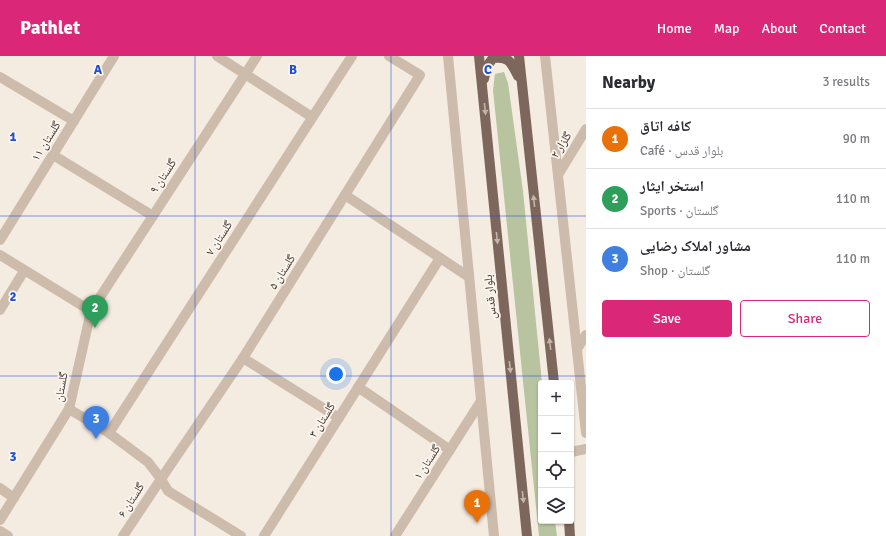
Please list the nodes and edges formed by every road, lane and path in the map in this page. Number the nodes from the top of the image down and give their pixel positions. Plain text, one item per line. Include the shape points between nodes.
1 (114, 56) edge
2 (216, 56) edge
3 (258, 56) edge
4 (352, 56) edge
5 (389, 56) edge
6 (448, 56) edge
7 (479, 56) edge
8 (519, 56) edge
9 (545, 56) edge
10 (245, 75) junction
11 (0, 77) edge
12 (521, 83) junction
13 (482, 85) junction
14 (312, 117) junction
15 (74, 121) junction
16 (586, 129) edge
17 (53, 155) junction
18 (558, 174) junction
19 (345, 195) junction
20 (153, 216) junction
21 (0, 240) edge
22 (0, 255) edge
23 (440, 258) junction
24 (24, 271) junction
25 (470, 277) junction
26 (0, 310) edge
27 (91, 311) junction
28 (586, 335) edge
29 (577, 349) junction
30 (243, 358) junction
31 (554, 380) edge
32 (358, 387) junction
33 (481, 402) junction
34 (69, 409) junction
35 (339, 418) junction
36 (109, 433) junction
37 (586, 434) edge
38 (586, 449) edge
39 (450, 450) junction
40 (574, 451) edge
41 (161, 478) junction
42 (0, 488) edge
43 (14, 498) junction
44 (0, 520) edge
45 (569, 524) edge
46 (0, 531) edge
47 (493, 534) edge
48 (8, 536) edge
49 (123, 536) edge
50 (241, 536) edge
51 (264, 536) edge
52 (395, 536) edge
53 (527, 536) edge
54 (570, 536) edge

1 - 15 street, گلستان ۱۱
2 - 10 street
3 - 10 street, گلستان ۹
4 - 14 street, گلستان ۷
5 - 19 street, گلستان ۵ via 420,75
6 - 25 street
7 - 13 main road, بلوار قدس
8 - 12 main road
9 - 18 street
10 - 14 street
10 - 20 street, گلستان ۹
11 - 15 street
12 - 13 main road via 511,62 503,57 493,58 487,66
31 -> 12 main road
13 -> 53 main road, بلوار قدس
14 - 36 street, گلستان ۷
15 - 17 street, گلستان ۱۱
16 - 18 street, گلزار ۲
17 - 20 street
17 - 21 street, گلستان ۱۱
18 - 29 street
19 - 23 street
19 - 30 street, گلستان ۵
20 - 27 street, گلستان ۹
22 - 24 street
23 - 25 street
23 - 32 street, گلستان ۳
24 - 26 street
24 - 27 street
25 - 33 street
27 - 34 street, گلستان
28 - 29 street
29 - 37 street
30 - 35 street
30 - 41 street, گلستان ۵
32 - 35 street, گلستان ۳
32 - 39 street
33 - 39 street, گلستان ۱
33 - 47 street
34 - 36 street, گلستان
34 - 43 street
35 - 51 street, گلستان ۳
36 - 41 street, گلستان via 148,462
38 - 40 street
39 - 52 street, گلستان ۱
41 - 49 street, گلستان ۶
41 - 50 street, گلستان via 168,491
42 - 43 street
43 - 44 street
45 - 54 main road
46 - 48 street

